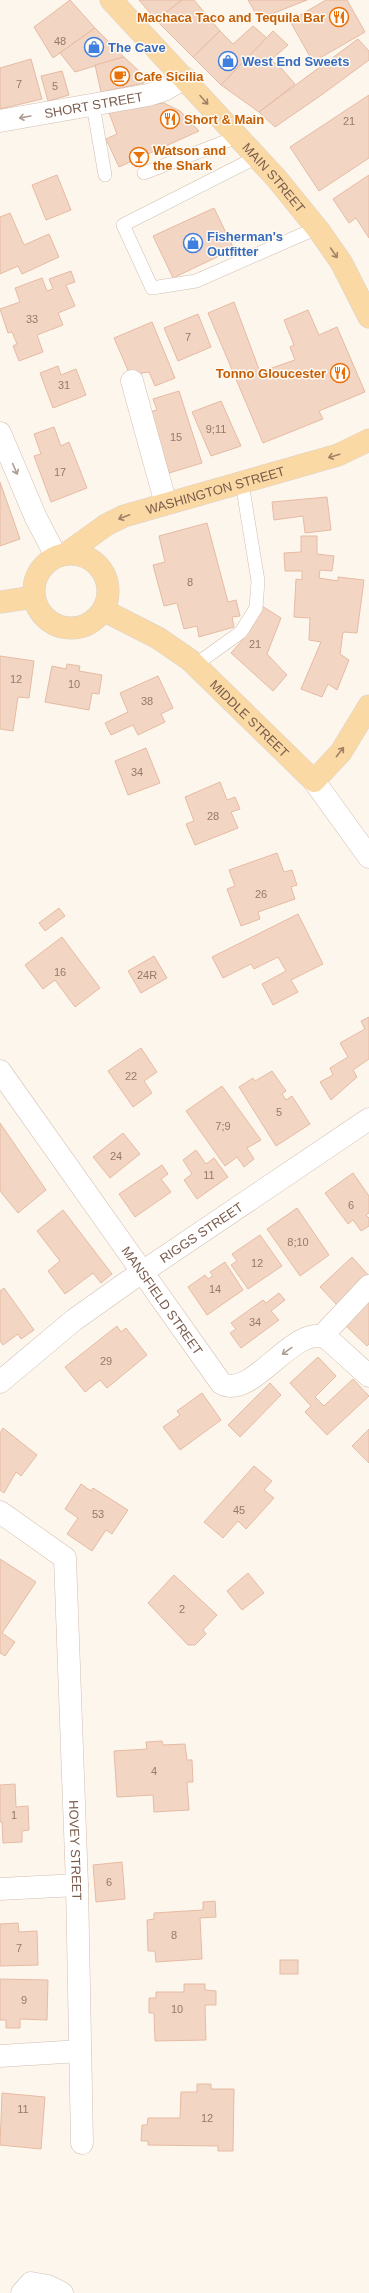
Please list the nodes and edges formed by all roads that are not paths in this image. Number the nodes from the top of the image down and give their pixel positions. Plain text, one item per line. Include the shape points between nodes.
1 (111, 0) edge
2 (185, 78) junction
3 (93, 105) junction
4 (0, 121) edge
5 (238, 136) junction
6 (257, 157) junction
7 (144, 172) dead end
8 (105, 175) dead end
9 (317, 228) junction
10 (369, 317) edge
11 (132, 381) dead end
12 (0, 433) edge
13 (369, 440) edge
14 (242, 483) junction
15 (166, 504) junction
16 (61, 554) junction
17 (34, 597) junction
18 (0, 602) edge
19 (103, 610) junction
20 (195, 665) junction
21 (369, 706) edge
22 (314, 781) junction
23 (369, 857) edge
24 (0, 1072) edge
25 (369, 1119) edge
26 (142, 1272) junction
27 (369, 1286) edge
28 (322, 1336) junction
29 (369, 1376) edge
30 (0, 1382) edge
31 (0, 1512) edge
32 (76, 1886) junction
33 (0, 1889) edge
34 (80, 2051) junction
35 (0, 2056) edge
36 (82, 2143) dead end
37 (22, 2293) edge
38 (62, 2293) edge

1 - 2 main road, MAIN STREET
2 - 3 street, SHORT STREET via 159,92
2 -> 5 main road, MAIN STREET
3 -> 4 street, SHORT STREET
3 - 8 lane
5 - 6 main road, MAIN STREET
5 - 7 lane
6 - 9 main road, MAIN STREET
6 - 9 lane via 123,226 152,288 196,281
9 -> 10 main road, MAIN STREET via 340,262
11 - 15 street
12 -> 16 street via 36,518
13 -> 14 main road, WASHINGTON STREET via 338,455
14 - 15 main road, WASHINGTON STREET
14 - 20 lane via 258,581 256,608 241,632
15 -> 16 main road, WASHINGTON STREET via 118,519
16 - 17 main road via 45,563 38,573
16 - 19 main road via 79,554 90,558 99,566 108,587
17 - 18 main road
17 - 19 main road via 37,608 44,617 64,628 86,625
19 - 20 main road, MIDDLE STREET via 158,638
20 - 22 main road, MIDDLE STREET
22 -> 21 main road via 341,752
22 - 23 street, MIDDLE STREET
24 - 26 street, MANSFIELD STREET
25 - 26 street, RIGGS STREET
28 -> 26 street, MANSFIELD STREET via 306,1338 241,1385 224,1385 216,1378
26 - 30 street, RIGGS STREET via 74,1320
27 - 28 street
28 - 29 street
31 - 32 street, HOVEY STREET via 65,1558
32 - 33 street
32 - 34 street, HOVEY STREET
34 - 35 street
34 - 36 street, HOVEY STREET
37 - 38 street via 32,2283 48,2286

